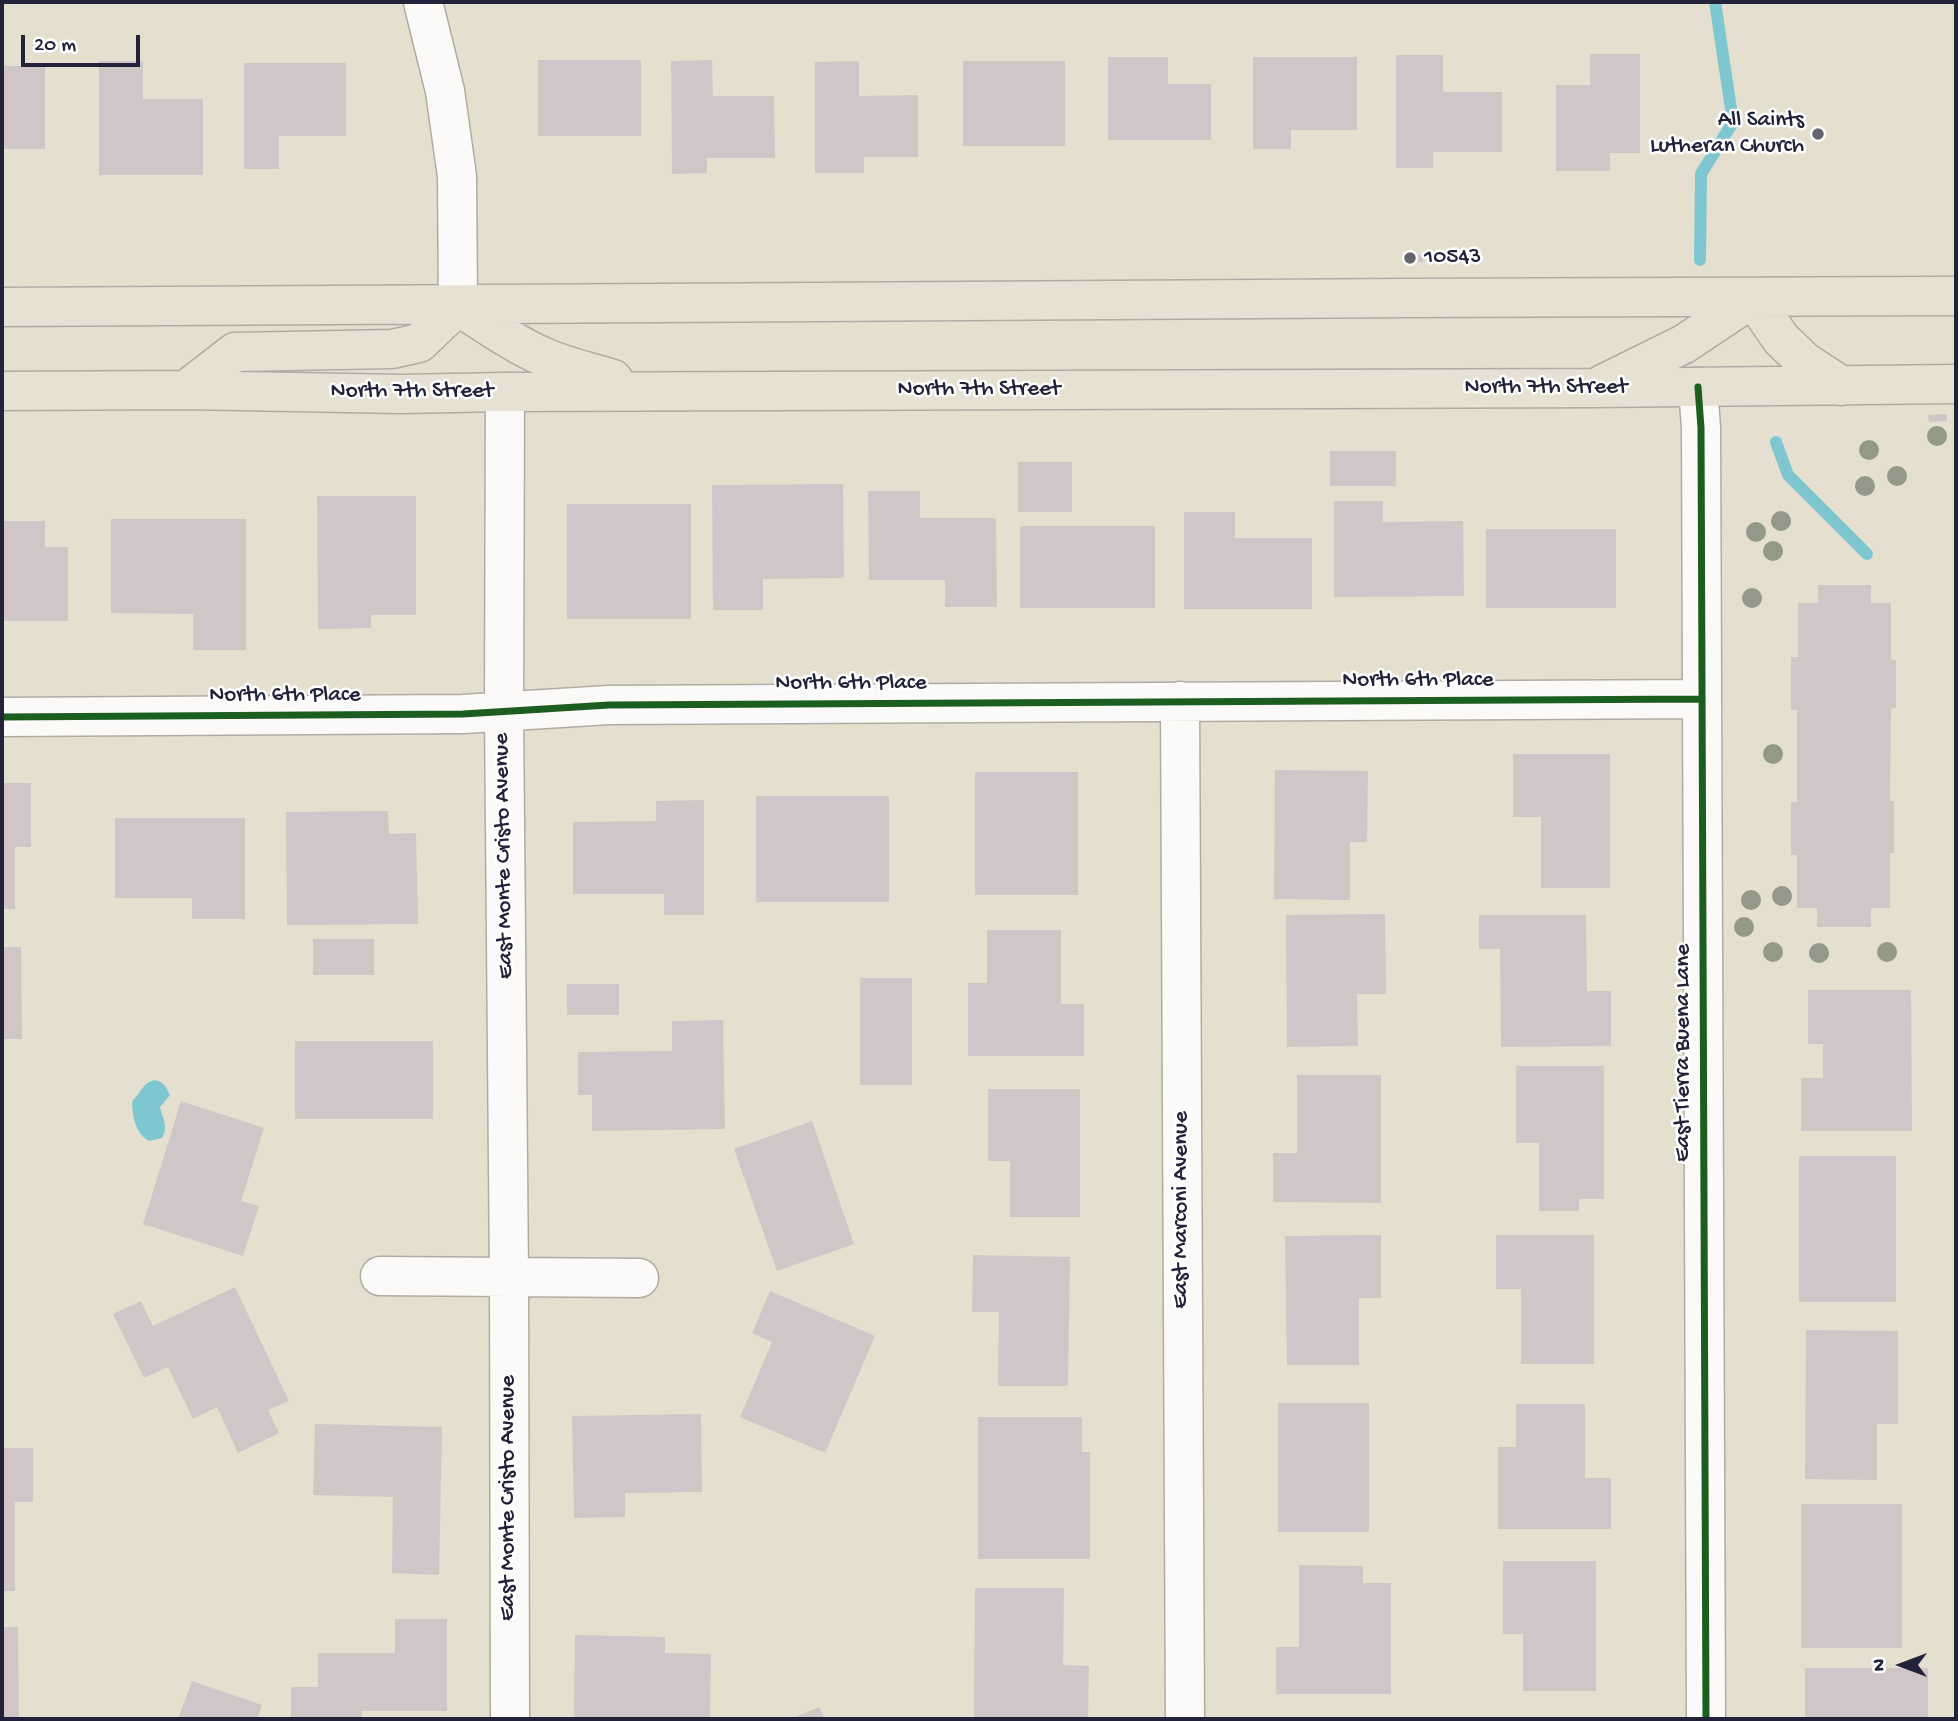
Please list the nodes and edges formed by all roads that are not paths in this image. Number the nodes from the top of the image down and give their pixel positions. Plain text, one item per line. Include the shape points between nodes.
1 (423, 2) edge
2 (1956, 296) edge
3 (1753, 298) junction
4 (458, 306) junction
5 (2, 307) edge
6 (1956, 384) edge
7 (1842, 386) junction
8 (1698, 387) junction
9 (1595, 388) junction
10 (186, 390) junction
11 (2, 391) edge
12 (661, 391) junction
13 (505, 392) junction
14 (1701, 699) junction
15 (1180, 701) junction
16 (504, 712) junction
17 (2, 717) edge
18 (380, 1276) dead end
19 (509, 1278) junction
20 (639, 1278) dead end
21 (510, 1719) edge
22 (1185, 1719) edge
23 (1706, 1719) edge

1 - 4 street via 445,91 457,176
2 - 3 main road
3 - 4 main road
3 - 7 main road via 1781,339 1805,362
3 - 9 main road via 1684,344
4 - 5 main road
4 - 10 main road via 419,343 392,349 234,352
4 - 12 main road via 543,356
6 - 7 main road, North 7th Street
7 - 8 main road, North 7th Street
8 - 9 main road, North 7th Street
8 - 14 street, East Tierra Buena Lane
9 - 12 main road, North 7th Street
10 - 11 main road, North 7th Street
10 - 13 main road, North 7th Street
12 - 13 main road, North 7th Street
13 - 16 street, East Monte Cristo Avenue
14 - 15 street, North 6th Place
14 - 23 street, East Tierra Buena Lane
15 - 16 street, North 6th Place via 609,705
15 - 22 street, East Marconi Avenue
16 - 17 street, North 6th Place
16 - 19 street, East Monte Cristo Avenue
18 - 19 street
19 - 20 street
19 - 21 street, East Monte Cristo Avenue

